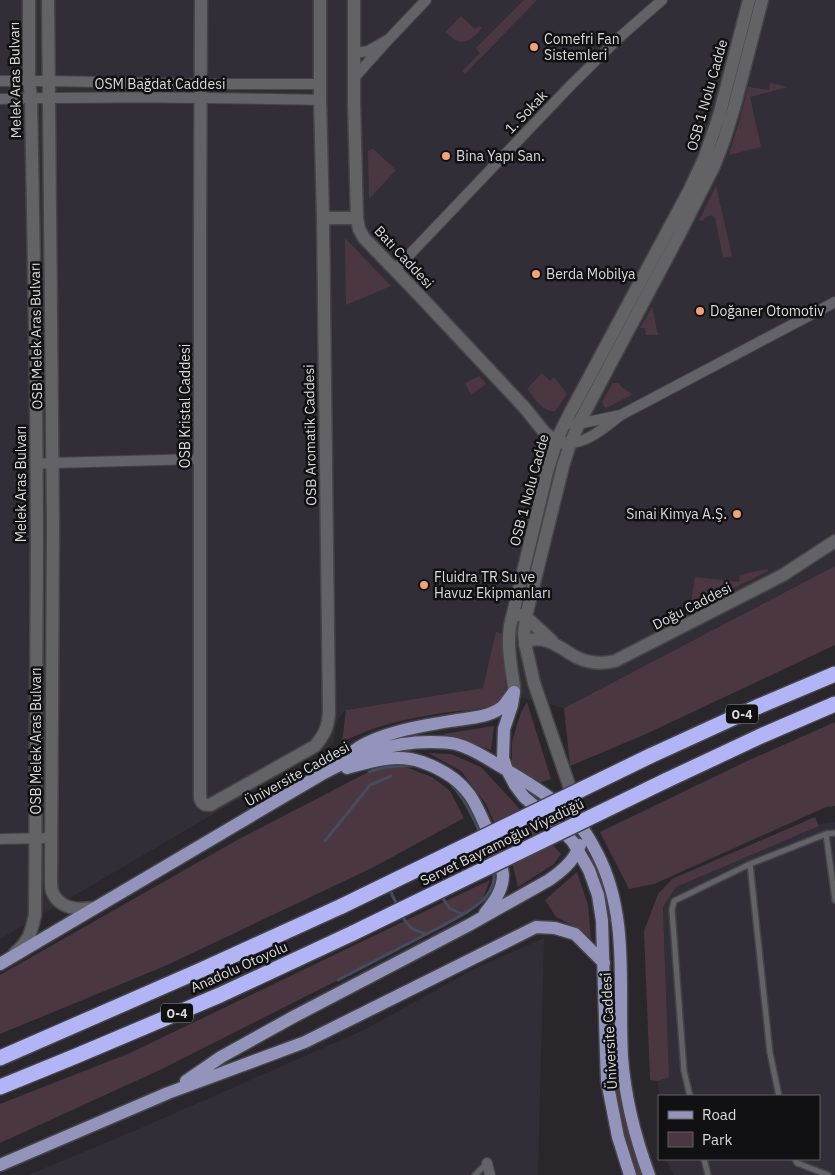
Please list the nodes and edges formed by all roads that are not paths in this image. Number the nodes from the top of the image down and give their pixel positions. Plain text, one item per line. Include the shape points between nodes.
1 (29, 0) edge
2 (48, 0) edge
3 (201, 0) edge
4 (320, 0) edge
5 (354, 0) edge
6 (426, 0) edge
7 (662, 0) edge
8 (749, 0) edge
9 (762, 0) edge
10 (389, 38) junction
11 (354, 53) junction
12 (354, 78) junction
13 (0, 81) edge
14 (29, 81) junction
15 (48, 81) junction
16 (200, 84) junction
17 (320, 84) junction
18 (31, 98) junction
19 (49, 98) junction
20 (200, 98) junction
21 (0, 99) edge
22 (320, 100) junction
23 (323, 218) junction
24 (357, 218) junction
25 (395, 270) junction
26 (835, 302) edge
27 (524, 407) junction
28 (621, 415) junction
29 (571, 425) junction
30 (564, 443) junction
31 (200, 459) junction
32 (52, 463) junction
33 (36, 464) junction
34 (835, 541) edge
35 (526, 617) junction
36 (512, 620) junction
37 (525, 645) junction
38 (555, 645) junction
39 (835, 674) edge
40 (514, 692) junction
41 (835, 704) edge
42 (507, 770) junction
43 (322, 774) junction
44 (210, 805) joint
45 (584, 831) junction
46 (835, 833) edge
47 (826, 834) junction
48 (35, 838) junction
49 (51, 838) junction
50 (0, 839) edge
51 (578, 851) junction
52 (750, 864) junction
53 (835, 900) edge
54 (342, 906) joint
55 (95, 908) junction
56 (480, 919) junction
57 (353, 933) joint
58 (4, 961) edge
59 (604, 963) junction
60 (0, 1058) edge
61 (0, 1087) edge
62 (168, 1093) junction
63 (690, 1095) edge
64 (778, 1095) edge
65 (704, 1160) edge
66 (796, 1160) edge
67 (487, 1163) joint
68 (0, 1165) edge
69 (475, 1175) edge
70 (490, 1175) edge
71 (630, 1175) edge
72 (649, 1175) edge
73 (708, 1175) edge
74 (828, 1175) edge

1 - 14 street, Melek Aras Bulvarı
2 - 15 street, OSB Melek Aras Bulvarı
3 - 16 street, OSB Kristal Caddesi
4 - 17 street, OSB Aromatik Caddesi
5 - 11 street, Batı Caddesi
6 - 10 street
7 - 25 street, 1. Sokak via 578,78
8 - 29 street, OSB 1 Nolu Cadde via 719,116 704,159
9 - 29 street, OSB 1 Nolu Cadde via 734,108 714,166 678,237
10 - 11 street via 368,51
10 - 12 street
11 - 12 street, Batı Caddesi
12 - 24 street, Batı Caddesi
13 - 14 street, OSM Bağdat Caddesi
14 - 15 street, OSM Bağdat Caddesi
14 - 18 street, Melek Aras Bulvarı
15 - 16 street, OSM Bağdat Caddesi
15 - 19 street, OSB Melek Aras Bulvarı
16 - 17 street, OSM Bağdat Caddesi
16 - 20 street, OSB Kristal Caddesi
17 - 22 street, OSB Aromatik Caddesi
18 - 19 street, OSM Bağdat Caddesi
18 - 21 street, OSM Bağdat Caddesi
18 - 33 street, Melek Aras Bulvarı
19 - 20 street, OSM Bağdat Caddesi
19 - 32 street, OSB Melek Aras Bulvarı
20 - 22 street, OSM Bağdat Caddesi
20 - 31 street, OSB Kristal Caddesi
22 - 23 street, OSB Aromatik Caddesi
23 - 24 street
23 - 44 street, OSB Aromatik Caddesi via 328,723 315,746
24 - 25 street, Batı Caddesi via 364,238
25 - 27 street, Batı Caddesi
26 - 28 street
27 - 29 street, Batı Caddesi via 549,424
27 - 30 street, Batı Caddesi via 545,433
28 - 29 street
28 - 30 street via 587,438
29 - 30 street, OSB 1 Nolu Cadde
30 - 35 street, OSB 1 Nolu Cadde via 563,466
30 - 36 street, OSB 1 Nolu Cadde via 547,472
31 - 32 street
31 - 44 street, OSB Kristal Caddesi via 200,798
32 - 33 street
32 - 49 street, OSB Melek Aras Bulvarı
33 - 48 street, Melek Aras Bulvarı
34 - 38 street, Doğu Caddesi via 775,580 615,661 586,661
35 - 36 street via 519,615
35 - 37 street, OSB 1 Nolu Cadde
35 - 38 street, Doğu Caddesi
36 - 40 street, OSB 1 Nolu Cadde via 508,636
37 - 38 street, Doğu Caddesi via 537,638
37 - 45 street, OSB 1 Nolu Cadde via 534,683
39 - 54 highway, Servet Bayramoğlu Viyadüğü / O-4, bridge via 650,756
40 - 42 main road, OSB 1 Nolu Cadde via 504,728 503,758
40 - 43 main road via 502,708 490,714 388,734 360,746
41 - 57 highway, Servet Bayramoğlu Viyadüğü / O-4, bridge via 665,781
42 - 43 main road, Üniversite Caddesi via 456,744 419,742 370,751
42 - 45 main road, Üniversite Caddesi via 536,787
42 - 51 main road, OSB 1 Nolu Cadde via 524,796 559,827
43 - 55 main road, Üniversite Caddesi
43 - 56 main road via 372,761 406,758 436,768 469,794 500,861 503,876 501,889
45 - 51 main road
45 - 72 main road, Üniversite Caddesi via 602,864 615,904 620,946 622,1060 627,1096
46 - 47 lane
47 - 52 lane
47 - 53 lane
48 - 49 street
48 - 50 street
48 - 58 street, Melek Aras Bulvarı via 35,915 31,934 23,946
49 - 55 street, OSB Melek Aras Bulvarı via 52,891 66,906 79,910
51 - 56 main road via 561,872
51 - 59 main road, OSB 1 Nolu Cadde via 598,895
52 - 63 lane via 674,901 672,910 684,1071
52 - 64 lane via 770,1053
54 - 60 highway, Anadolu Otoyolu / O-4
55 - 58 main road, Üniversite Caddesi
56 - 62 main road via 294,1016
57 - 61 highway, Anadolu Otoyolu / O-4 via 220,994
59 - 62 main road via 575,934 556,928 536,927 306,1042
59 - 71 main road, Üniversite Caddesi via 607,1081 618,1137
62 - 68 main road
65 - 73 lane
66 - 74 lane
67 - 69 lane
67 - 70 street

